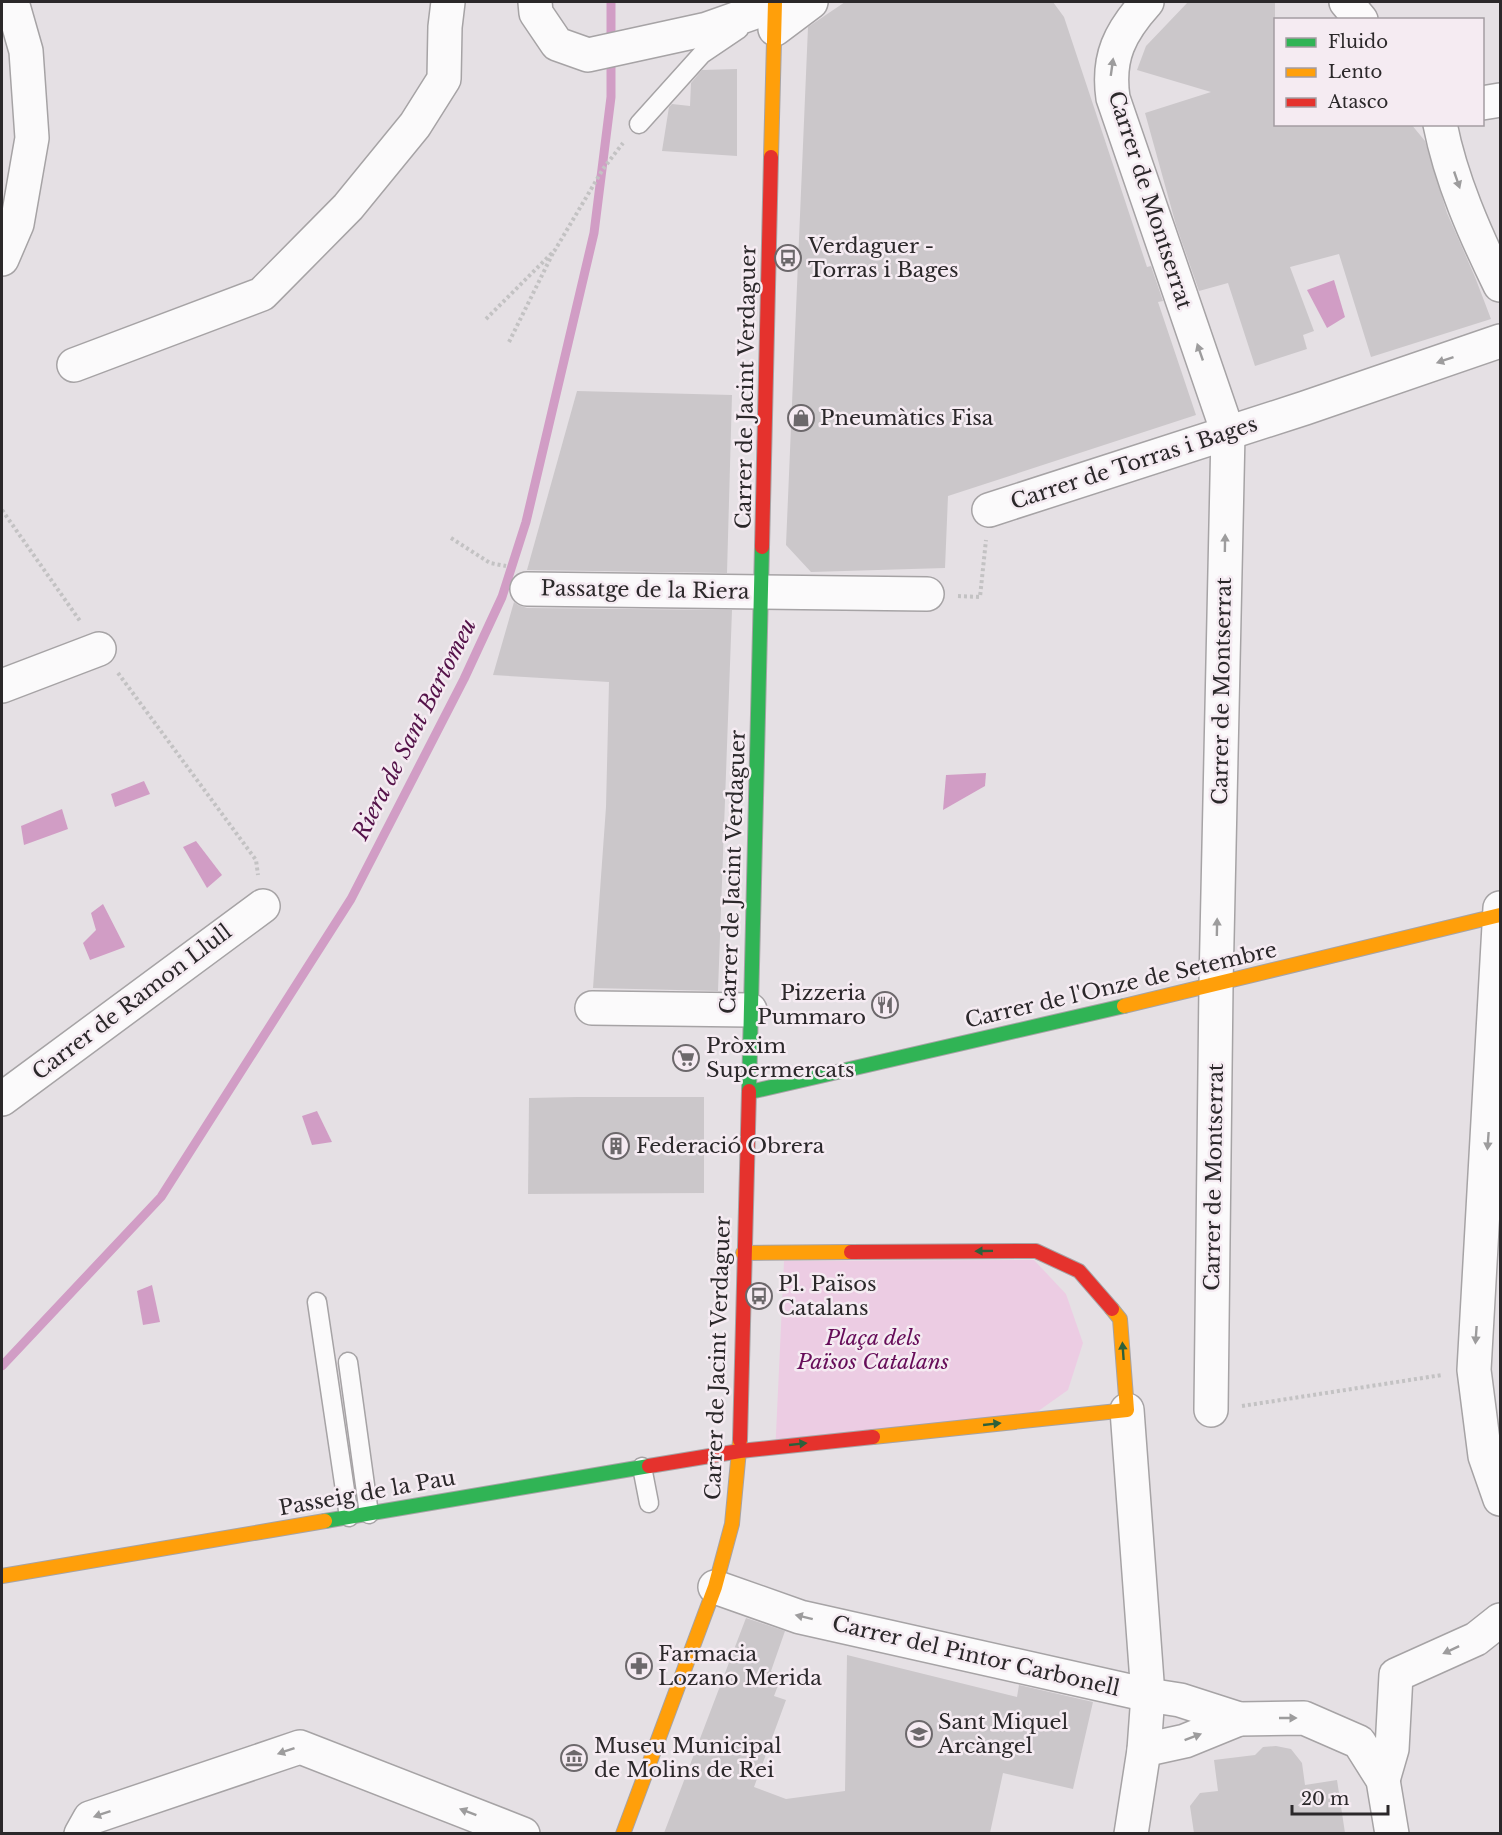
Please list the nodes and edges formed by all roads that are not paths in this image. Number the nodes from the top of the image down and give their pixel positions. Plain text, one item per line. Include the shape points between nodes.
1 (12, 2) edge
2 (448, 2) edge
3 (535, 2) edge
4 (811, 2) edge
5 (1147, 2) edge
6 (1346, 2) edge
7 (775, 12) edge
8 (1359, 18) edge
9 (1500, 100) edge
10 (1484, 103) edge
11 (639, 124) road end
12 (1440, 126) edge
13 (2, 259) edge
14 (1500, 285) edge
15 (1500, 341) edge
16 (74, 364) dead end
17 (1228, 433) junction
18 (989, 510) road end
19 (527, 589) dead end
20 (762, 592) junction
21 (927, 594) road end
22 (99, 649) road end
23 (2, 687) edge
24 (263, 906) road end
25 (1500, 908) edge
26 (1500, 915) edge
27 (1216, 985) junction
28 (592, 1008) dead end
29 (750, 1010) junction
30 (750, 1092) junction
31 (2, 1099) edge
32 (743, 1253) junction
33 (317, 1302) dead end
34 (348, 1362) dead end
35 (1127, 1410) junction
36 (1211, 1410) road end
37 (740, 1451) junction
38 (1493, 1452) edge
39 (642, 1467) junction
40 (1500, 1499) edge
41 (649, 1503) dead end
42 (369, 1514) junction
43 (349, 1517) junction
44 (2, 1576) edge
45 (715, 1587) junction
46 (1500, 1620) edge
47 (1148, 1695) junction
48 (1239, 1719) junction
49 (1144, 1750) junction
50 (1383, 1780) junction
51 (81, 1833) edge
52 (523, 1833) edge
53 (623, 1833) edge
54 (1131, 1833) edge
55 (1392, 1833) edge

1 - 13 street via 26,51 32,138 17,224
2 - 16 street via 444,79 421,116 348,207 261,294
3 - 7 street via 536,13 557,44 588,55
4 - 7 street
17 -> 5 street, Carrer de Montserrat via 1113,98 1111,66 1116,48
6 - 8 street
7 - 11 lane via 702,54
7 - 20 street, Carrer de Jacint Verdaguer
9 - 10 street
12 -> 14 street via 1478,238
15 -> 17 street, Carrer de Torras i Bages
17 - 18 street, Carrer de Torras i Bages
27 -> 17 street, Carrer de Montserrat
19 - 20 street, Passatge de la Riera
20 - 21 street
20 - 29 street, Carrer de Jacint Verdaguer
22 - 23 street
24 - 31 street, Carrer de Ramon Llull
25 - 26 street
26 - 27 street, Carrer de l'Onze de Setembre
26 -> 38 street via 1474,1370
27 - 30 street, Carrer de l'Onze de Setembre
27 - 36 street, Carrer de Montserrat
28 - 29 street
29 - 30 street, Carrer de Jacint Verdaguer
30 - 32 street, Carrer de Jacint Verdaguer
35 -> 32 street via 1120,1319 1079,1271 1036,1251
32 - 37 street, Carrer de Jacint Verdaguer
33 - 43 lane
34 - 42 lane
37 -> 35 street
35 - 47 street
37 - 39 street, Passeig de la Pau
37 - 45 street, Carrer de Jacint Verdaguer via 732,1524
38 - 40 street
39 - 41 lane
39 - 42 street, Passeig de la Pau
42 - 43 street, Passeig de la Pau
43 - 44 street, Passeig de la Pau
47 -> 45 street, Carrer del Pintor Carbonell via 800,1617
45 - 53 street, Carrer de Jacint Verdaguer
46 -> 50 street via 1476,1639 1396,1675 1392,1749
47 - 48 street, Carrer del Pintor Carbonell via 1180,1700
47 - 49 street
49 -> 48 street, Carrer del Pintor Carbonell via 1185,1741
48 -> 50 street, Carrer del Pintor Carbonell via 1304,1718 1359,1742
49 - 54 street
50 - 55 street
52 -> 51 street via 300,1747 90,1818

